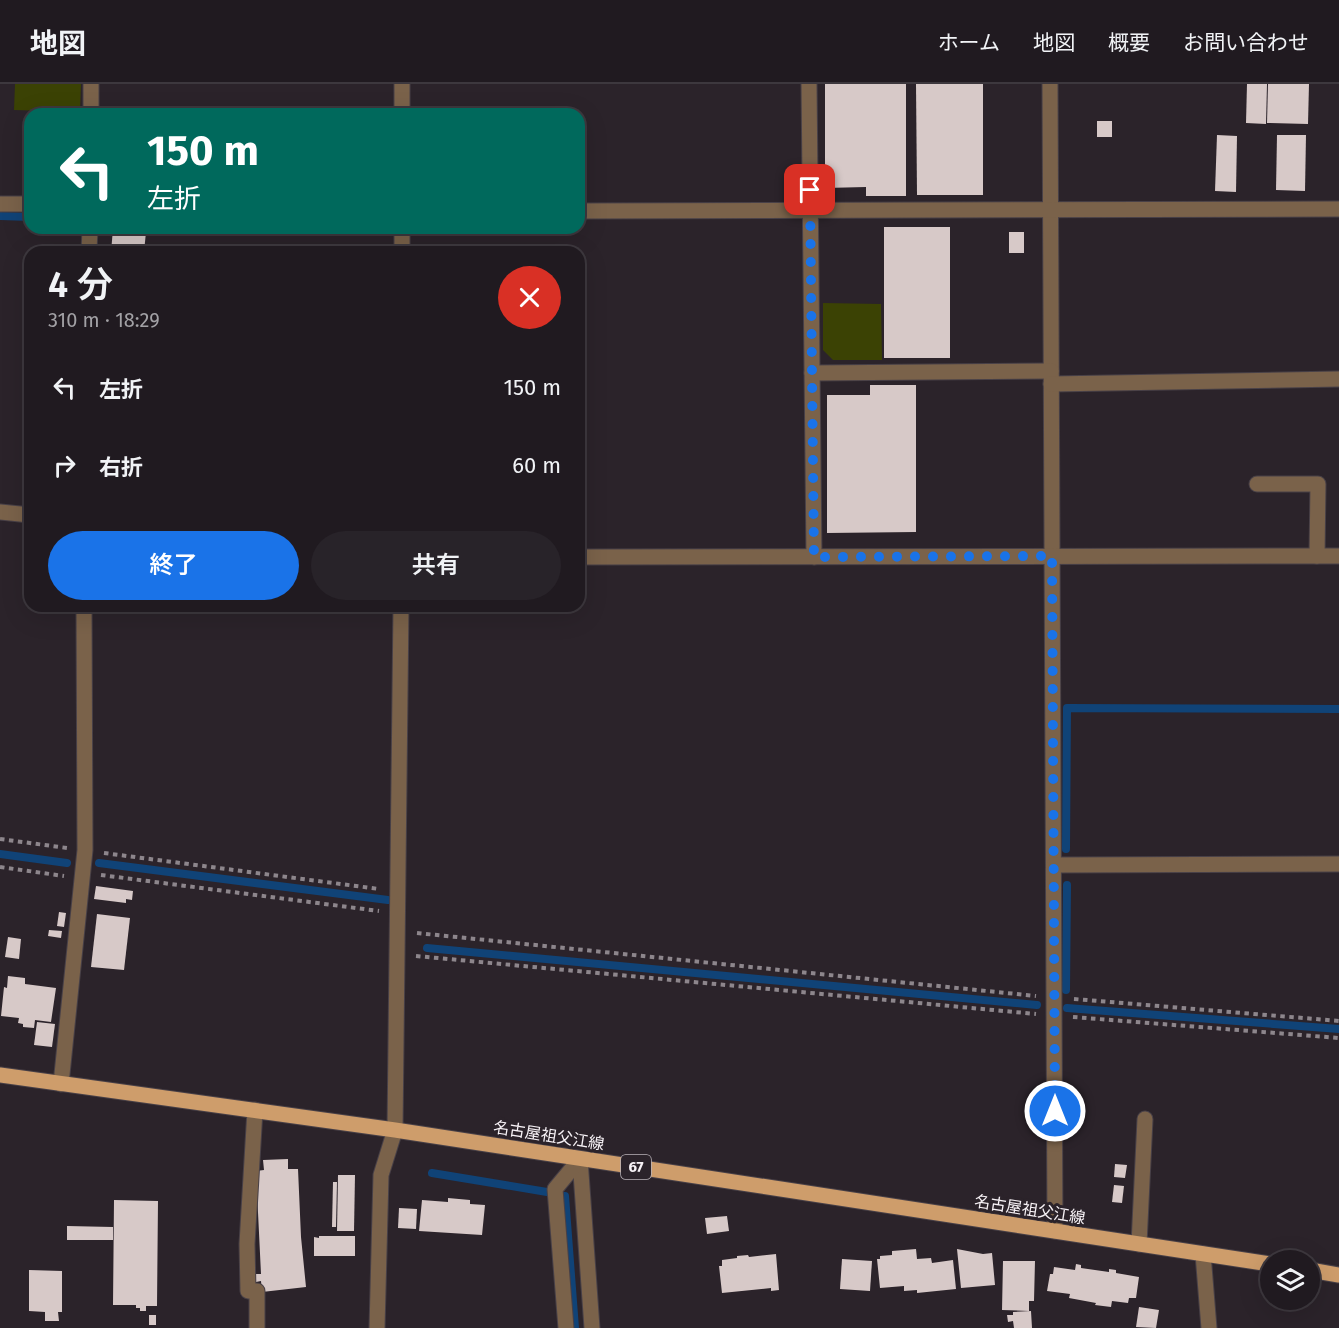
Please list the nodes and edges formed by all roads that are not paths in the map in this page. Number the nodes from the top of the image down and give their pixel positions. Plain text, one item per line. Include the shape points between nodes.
1 (91, 84) edge
2 (402, 84) edge
3 (809, 84) edge
4 (1050, 84) edge
5 (91, 108) edge
6 (402, 108) edge
7 (0, 204) edge
8 (24, 204) edge
9 (1050, 210) junction
10 (1339, 210) edge
11 (585, 211) edge
12 (811, 211) junction
13 (812, 373) junction
14 (1051, 378) junction
15 (1339, 379) edge
16 (1257, 484) dead end
17 (0, 512) edge
18 (24, 514) edge
19 (1052, 556) junction
20 (1317, 556) junction
21 (1339, 556) edge
22 (585, 557) edge
23 (814, 557) junction
24 (84, 612) edge
25 (401, 612) edge
26 (1339, 864) edge
27 (1054, 865) junction
28 (0, 1075) edge
29 (62, 1084) junction
30 (255, 1110) junction
31 (1146, 1119) dead end
32 (395, 1130) junction
33 (580, 1158) junction
34 (1055, 1231) junction
35 (1139, 1244) junction
36 (1203, 1254) junction
37 (1260, 1263) edge
38 (1320, 1272) edge
39 (1339, 1275) edge
40 (257, 1328) edge
41 (377, 1328) edge
42 (566, 1328) edge
43 (592, 1328) edge
44 (1209, 1328) edge

1 - 5 street
2 - 6 street
3 - 12 street
4 - 9 street
7 - 8 street
9 - 10 street
9 - 12 street
9 - 14 street
11 - 12 street
12 - 13 street
13 - 14 street
13 - 23 street
14 - 15 street
14 - 19 street
16 - 20 street via 1318,484
17 - 18 street
19 - 20 street
19 - 23 street
19 - 27 street
20 - 21 street
22 - 23 street
24 - 29 street via 85,850
25 - 32 street
26 - 27 street
27 - 34 street
28 - 29 main road, 名古屋祖父江線 / 67
29 - 30 main road, 名古屋祖父江線 / 67
30 - 32 main road, 名古屋祖父江線 / 67
30 - 40 street via 247,1244 248,1291 257,1291
31 - 35 street
32 - 33 main road, 名古屋祖父江線 / 67
32 - 41 street via 381,1175
33 - 34 main road, 名古屋祖父江線 / 67
33 - 42 street via 555,1189
33 - 43 street
34 - 35 main road, 名古屋祖父江線 / 67
35 - 36 main road, 名古屋祖父江線 / 67
36 - 37 main road, 名古屋祖父江線 / 67
36 - 44 street
38 - 39 main road

